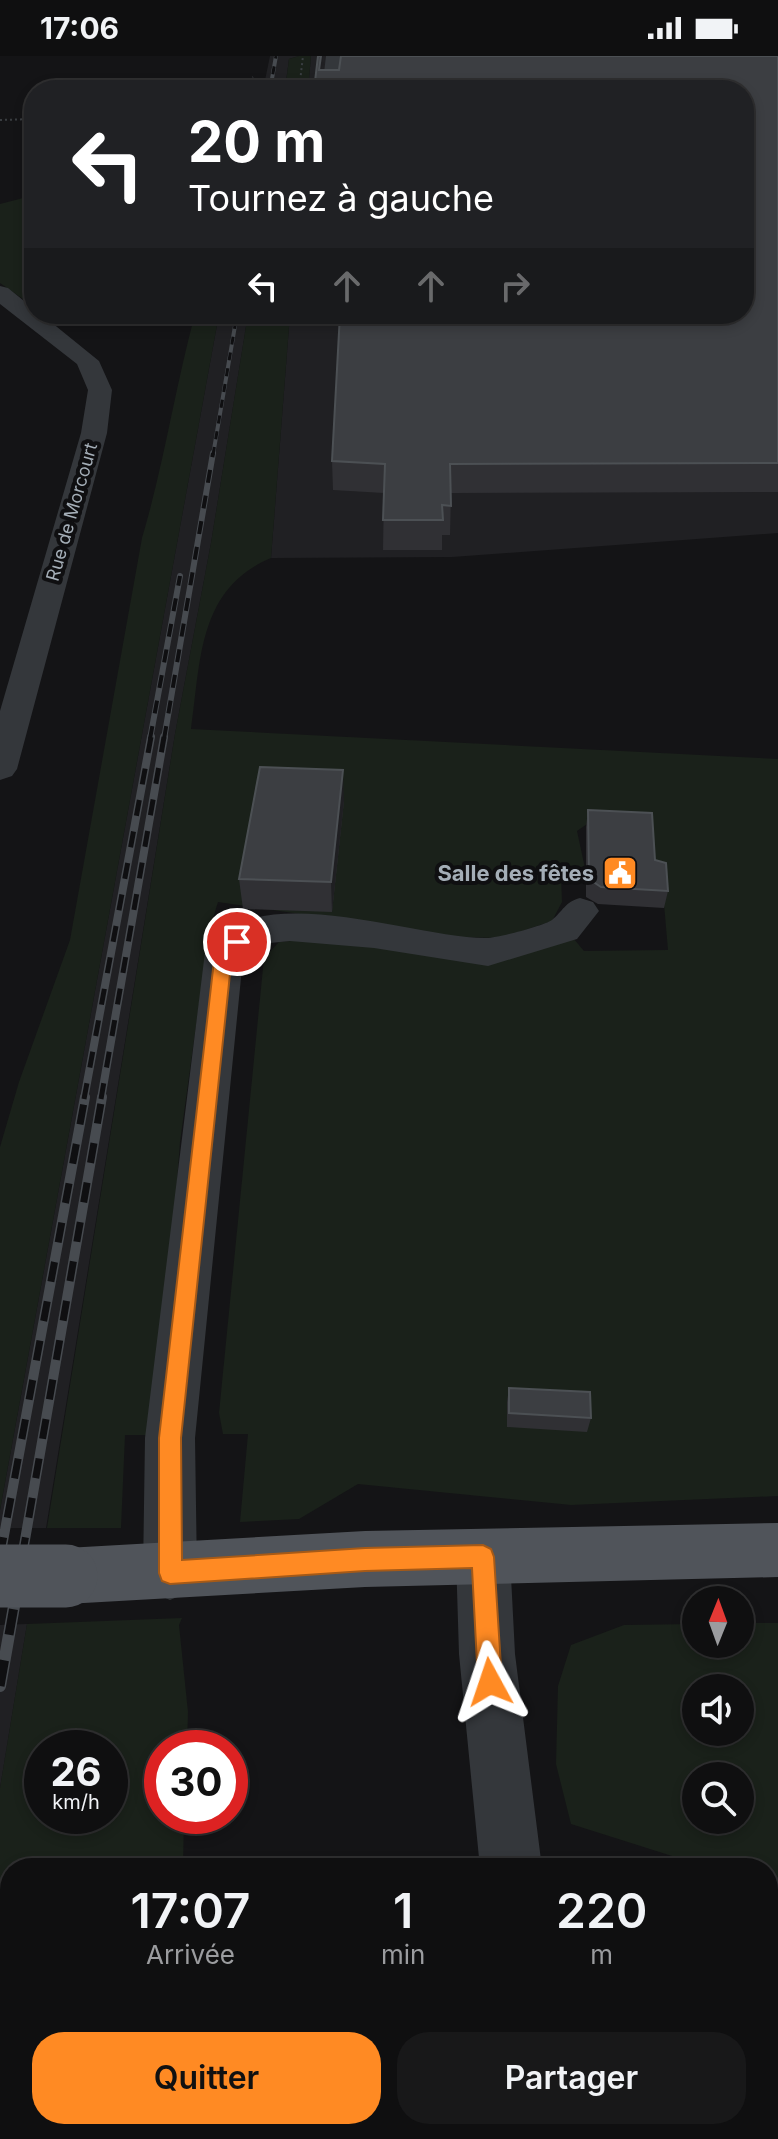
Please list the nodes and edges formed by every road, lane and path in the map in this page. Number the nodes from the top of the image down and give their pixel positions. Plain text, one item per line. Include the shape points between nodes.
1 (303, 56) edge
2 (334, 56) edge
3 (253, 77) dead end
4 (248, 80) edge
5 (300, 80) edge
6 (331, 80) edge
7 (24, 119) edge
8 (0, 120) edge
9 (0, 293) edge
10 (24, 312) edge
11 (40, 324) edge
12 (0, 769) edge
13 (580, 911) dead end
14 (778, 1550) edge
15 (483, 1557) junction
16 (170, 1573) junction
17 (0, 1576) edge
18 (510, 1858) edge

1 - 5 path
2 - 6 street
3 - 4 path
7 - 8 path
9 - 10 street, Rue de Morcourt
11 - 12 street, Rue de Morcourt via 87,361 100,390 94,433
13 - 16 street via 564,930 488,952 290,928 251,931 224,952 170,1438
14 - 15 main road
15 - 16 main road via 365,1559
15 - 18 street via 487,1654
16 - 17 main road, bridge

